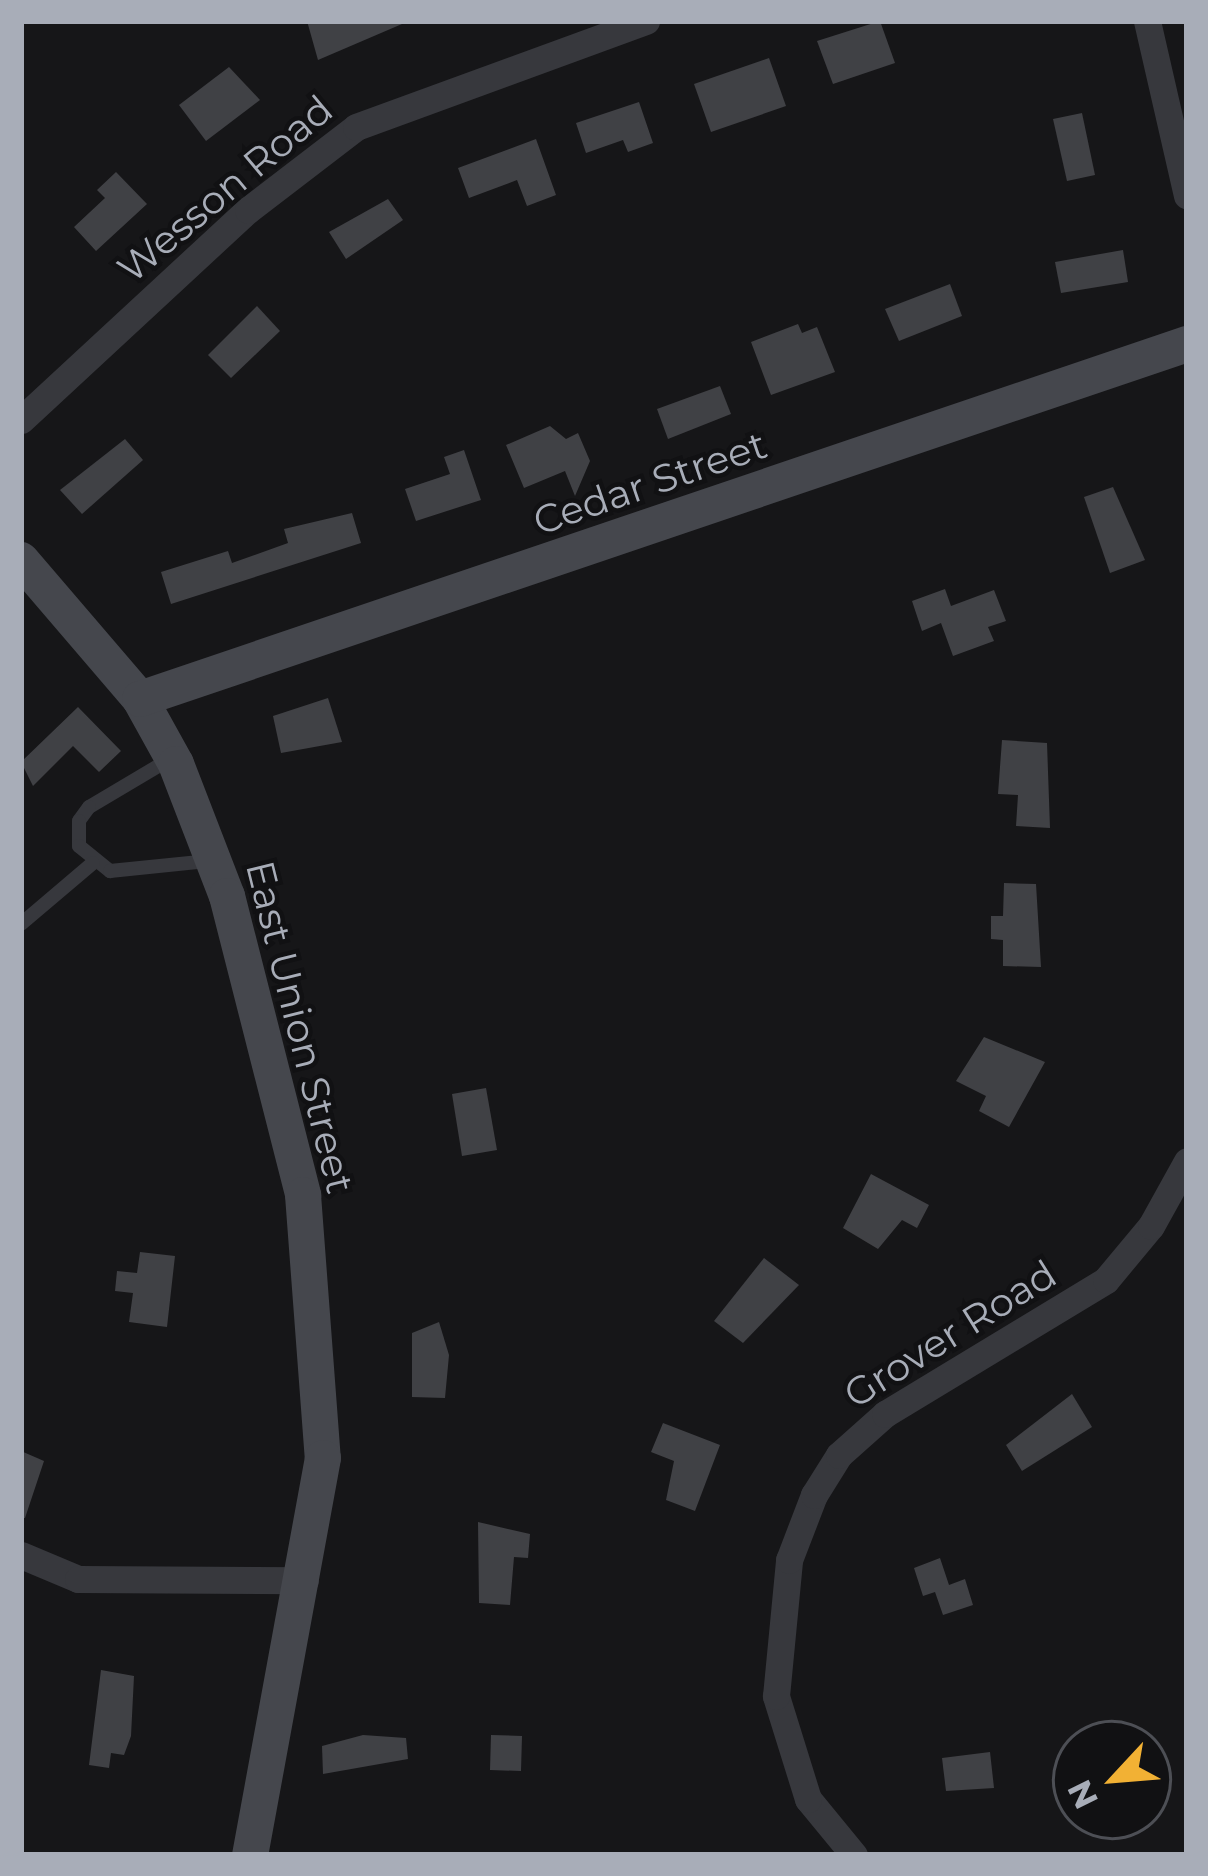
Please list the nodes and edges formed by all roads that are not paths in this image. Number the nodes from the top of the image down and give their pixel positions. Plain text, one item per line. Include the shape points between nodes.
1 (646, 21) edge
2 (1147, 21) edge
3 (1187, 195) edge
4 (1187, 344) edge
5 (21, 420) edge
6 (21, 560) edge
7 (140, 699) junction
8 (172, 758) junction
9 (214, 860) junction
10 (92, 863) junction
11 (21, 924) edge
12 (1187, 1161) edge
13 (21, 1555) edge
14 (305, 1580) junction
15 (250, 1855) edge
16 (854, 1855) edge

1 - 5 street, Wesson Road via 356,127 248,210
2 - 3 street
4 - 7 street, Cedar Street
6 - 7 street, East Union Street
7 - 8 street, East Union Street
8 - 9 street, East Union Street
8 - 10 lane via 118,787 79,821 79,845
9 - 10 lane via 135,872
9 - 14 street, East Union Street via 288,1118 314,1275 322,1458
10 - 11 lane
12 - 16 street, Grover Road via 1151,1226 1106,1280 885,1414 838,1455 814,1495 789,1560 776,1696 808,1799
13 - 14 street via 78,1579
14 - 15 street, East Union Street

